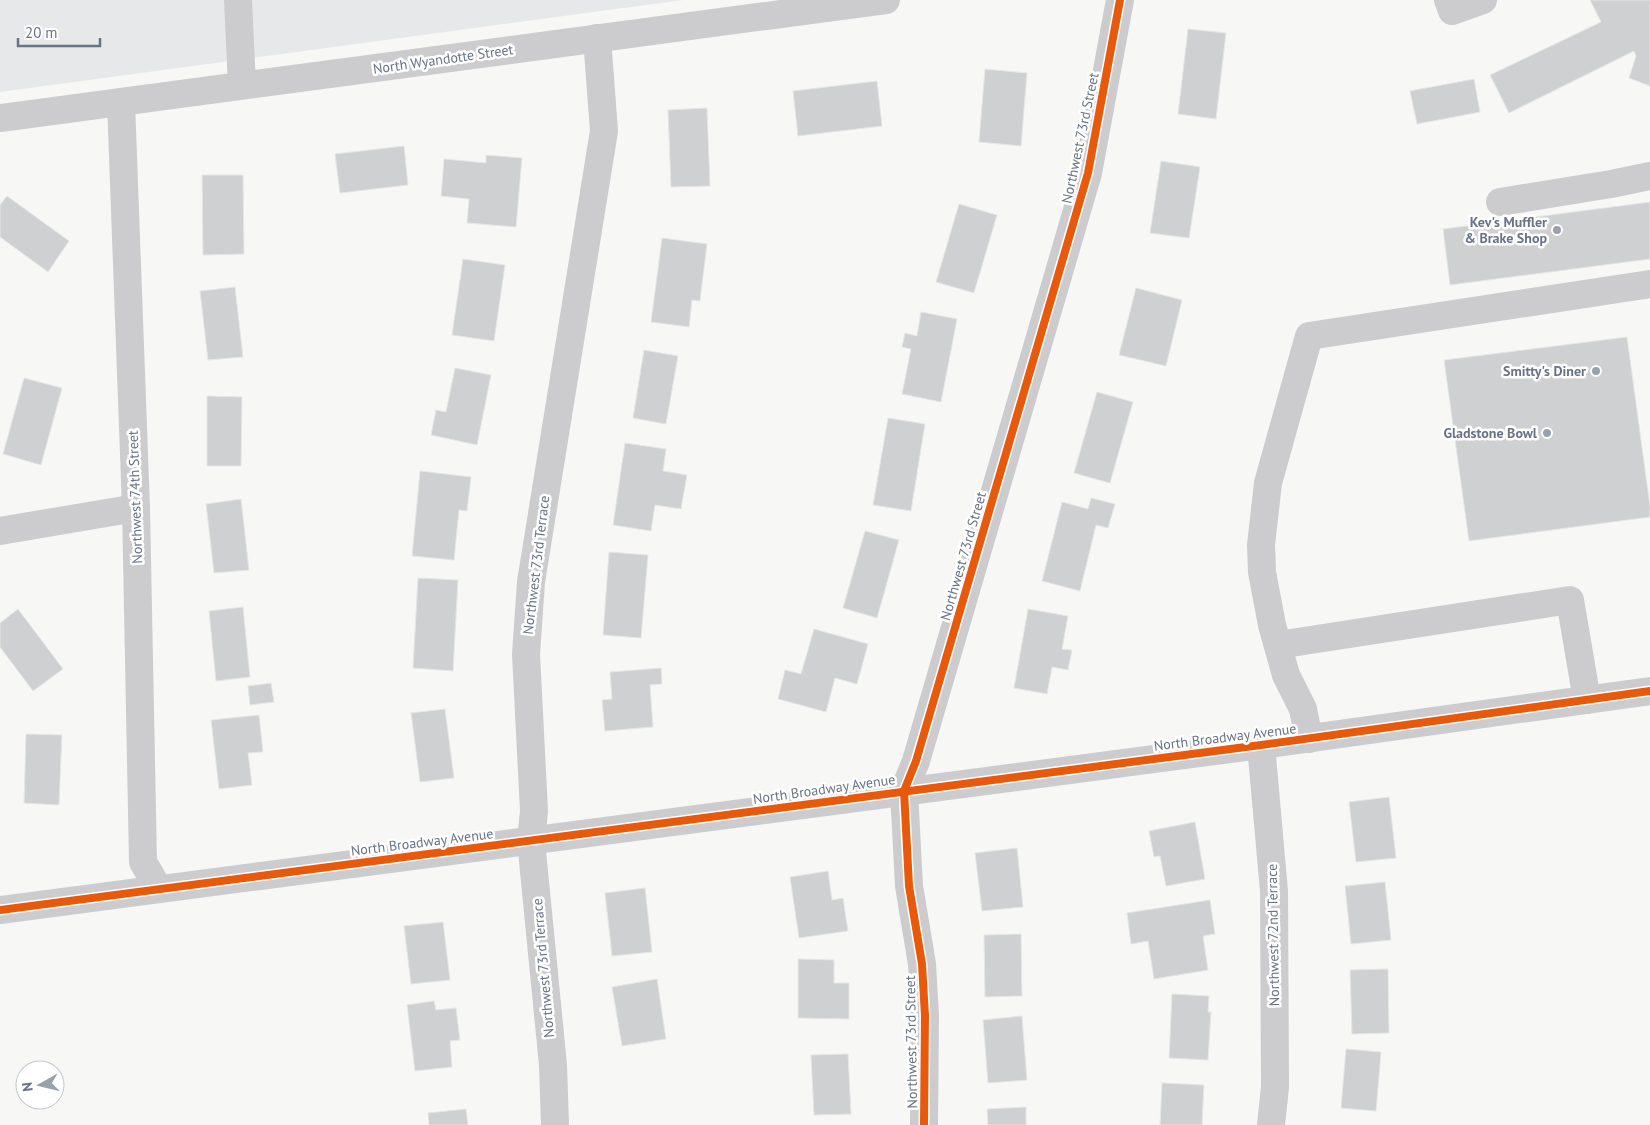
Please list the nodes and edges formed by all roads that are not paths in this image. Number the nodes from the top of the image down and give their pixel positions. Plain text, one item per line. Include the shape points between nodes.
1 (238, 0) edge
2 (886, 0) edge
3 (1120, 0) edge
4 (1448, 0) edge
5 (1483, 0) edge
6 (597, 38) junction
7 (242, 85) junction
8 (121, 102) junction
9 (0, 118) edge
10 (1650, 176) edge
11 (1500, 202) dead end
12 (1650, 284) edge
13 (136, 508) junction
14 (0, 531) edge
15 (1278, 645) junction
16 (1650, 691) edge
17 (1587, 700) junction
18 (1309, 738) junction
19 (1261, 745) junction
20 (904, 791) junction
21 (531, 841) junction
22 (158, 888) junction
23 (0, 910) edge
24 (555, 1125) edge
25 (924, 1125) edge
26 (1271, 1125) edge

1 - 7 street
2 - 6 street, North Wyandotte Street
3 - 20 street, Northwest 73rd Street via 1088,173 916,761
4 - 5 street via 1452,11
6 - 7 street, North Wyandotte Street
6 - 21 street, Northwest 73rd Terrace via 604,131 531,582 526,654 534,811
7 - 8 street, North Wyandotte Street
8 - 9 street, North Wyandotte Street
8 - 13 street, Northwest 74th Street
10 - 11 street
12 - 15 street via 1309,336 1268,483 1261,545 1262,572
13 - 14 street
13 - 22 street, Northwest 74th Street via 143,862
15 - 17 street via 1570,600
15 - 18 street via 1286,676 1303,709
16 - 17 street, North Broadway Avenue
17 - 18 street, North Broadway Avenue
18 - 19 street, North Broadway Avenue
19 - 20 street, North Broadway Avenue
19 - 26 street, Northwest 72nd Terrace via 1274,892 1276,1087
20 - 21 street, North Broadway Avenue
20 - 25 street, Northwest 73rd Street via 909,886 922,964 925,1007
21 - 22 street, North Broadway Avenue
21 - 24 street, Northwest 73rd Terrace via 553,1065
22 - 23 street, North Broadway Avenue

